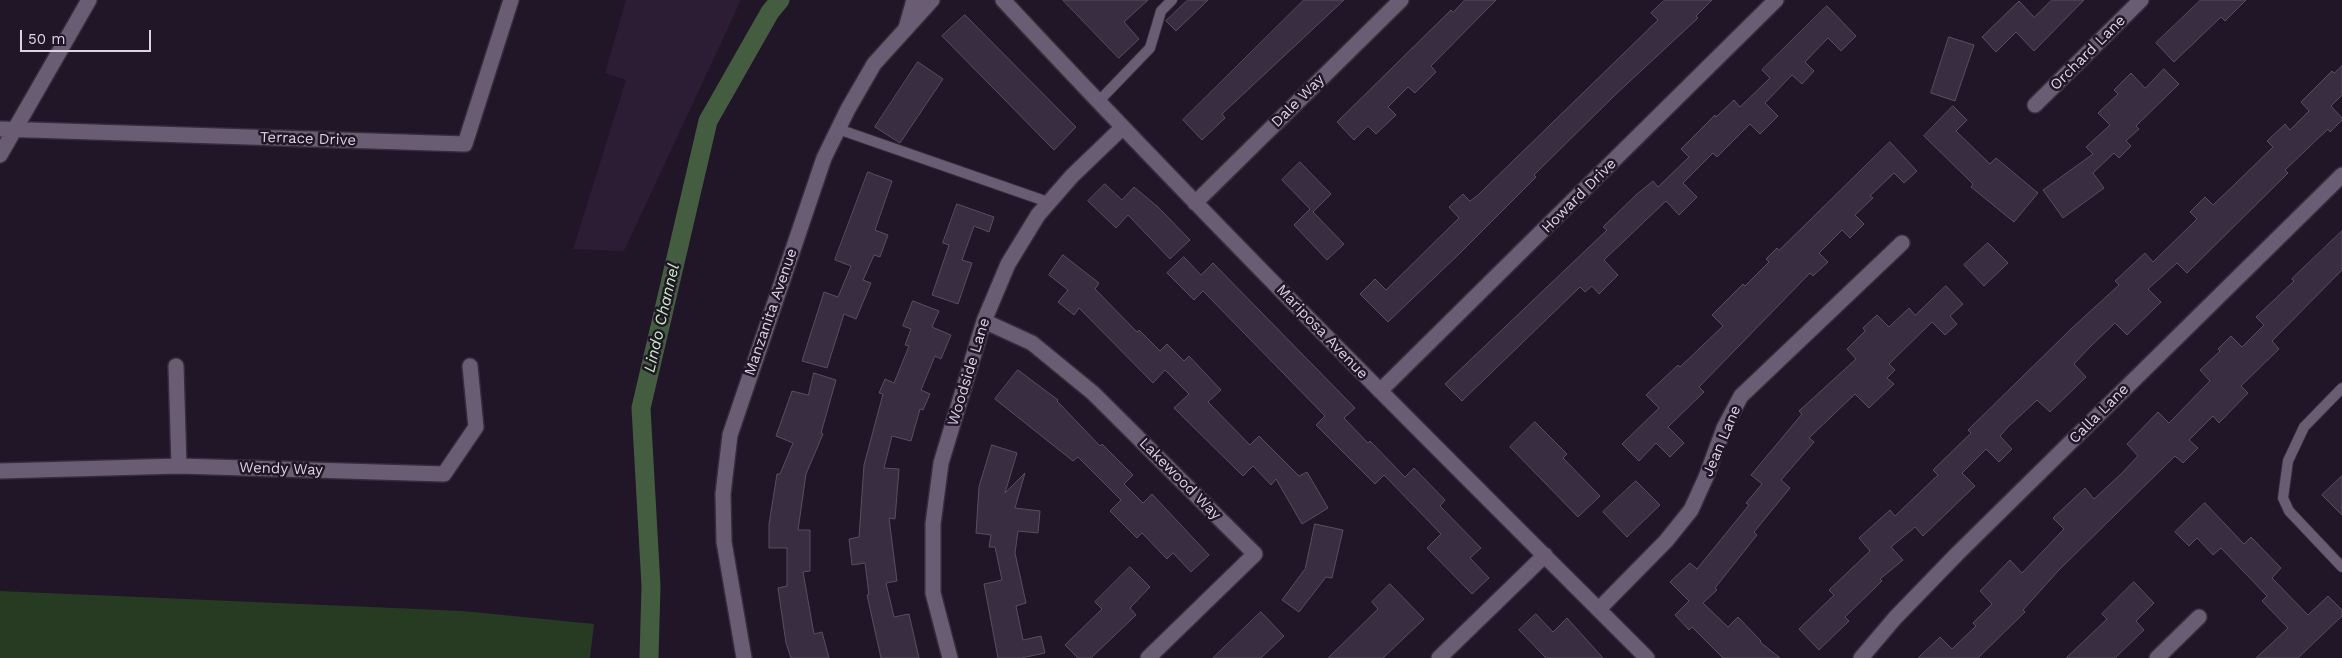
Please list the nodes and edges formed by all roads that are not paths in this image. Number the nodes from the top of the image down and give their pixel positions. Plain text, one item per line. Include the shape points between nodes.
1 (89, 0) edge
2 (511, 0) edge
3 (914, 0) edge
4 (932, 0) edge
5 (1003, 0) edge
6 (1172, 0) edge
7 (1400, 0) edge
8 (1776, 0) edge
9 (2141, 0) edge
10 (906, 28) junction
11 (1098, 102) junction
12 (2035, 105) dead end
13 (1122, 128) junction
14 (0, 129) edge
15 (16, 129) junction
16 (838, 130) junction
17 (0, 155) edge
18 (2342, 174) edge
19 (1048, 202) junction
20 (1195, 203) junction
21 (1902, 243) dead end
22 (984, 321) junction
23 (176, 366) dead end
24 (470, 366) dead end
25 (2342, 388) edge
26 (1380, 391) junction
27 (179, 466) junction
28 (0, 471) edge
29 (1544, 555) junction
30 (2342, 567) edge
31 (1599, 609) junction
32 (2199, 617) dead end
33 (744, 658) edge
34 (950, 658) edge
35 (1148, 658) edge
36 (1439, 658) edge
37 (1647, 658) edge
38 (1861, 658) edge
39 (2157, 658) edge

1 - 15 street
2 - 15 street, Terrace Drive via 465,144
3 - 10 street
4 - 10 street, Manzanita Avenue
5 - 11 street, Mariposa Avenue
6 - 11 lane via 1161,11 1150,48
7 - 20 street, Dale Way
8 - 26 street, Howard Drive
9 - 12 street, Orchard Lane
10 - 16 street, Manzanita Avenue via 874,64
11 - 13 street, Mariposa Avenue
13 - 19 street, Woodside Lane
13 - 20 street, Mariposa Avenue
14 - 15 street, Terrace Drive
15 - 17 street
16 - 19 lane
16 - 33 street, Manzanita Avenue via 824,158 730,435 723,494 724,542
18 - 38 street, Calla Lane via 1957,554
19 - 22 street, Woodside Lane via 1008,264
20 - 26 street, Mariposa Avenue
21 - 31 street, Jean Lane via 1741,396 1724,428 1691,510 1666,541
22 - 34 street, Woodside Lane via 941,463 933,524 933,592
22 - 35 street, Lakewood Way via 1032,343 1093,393 1255,554
23 - 27 street
24 - 27 street, Wendy Way via 476,427 444,474
25 - 30 lane via 2304,427 2288,461 2283,498 2289,511
26 - 29 street, Mariposa Avenue
27 - 28 street, Wendy Way
29 - 31 street, Mariposa Avenue
29 - 36 street
31 - 37 street, Mariposa Avenue
32 - 39 street

